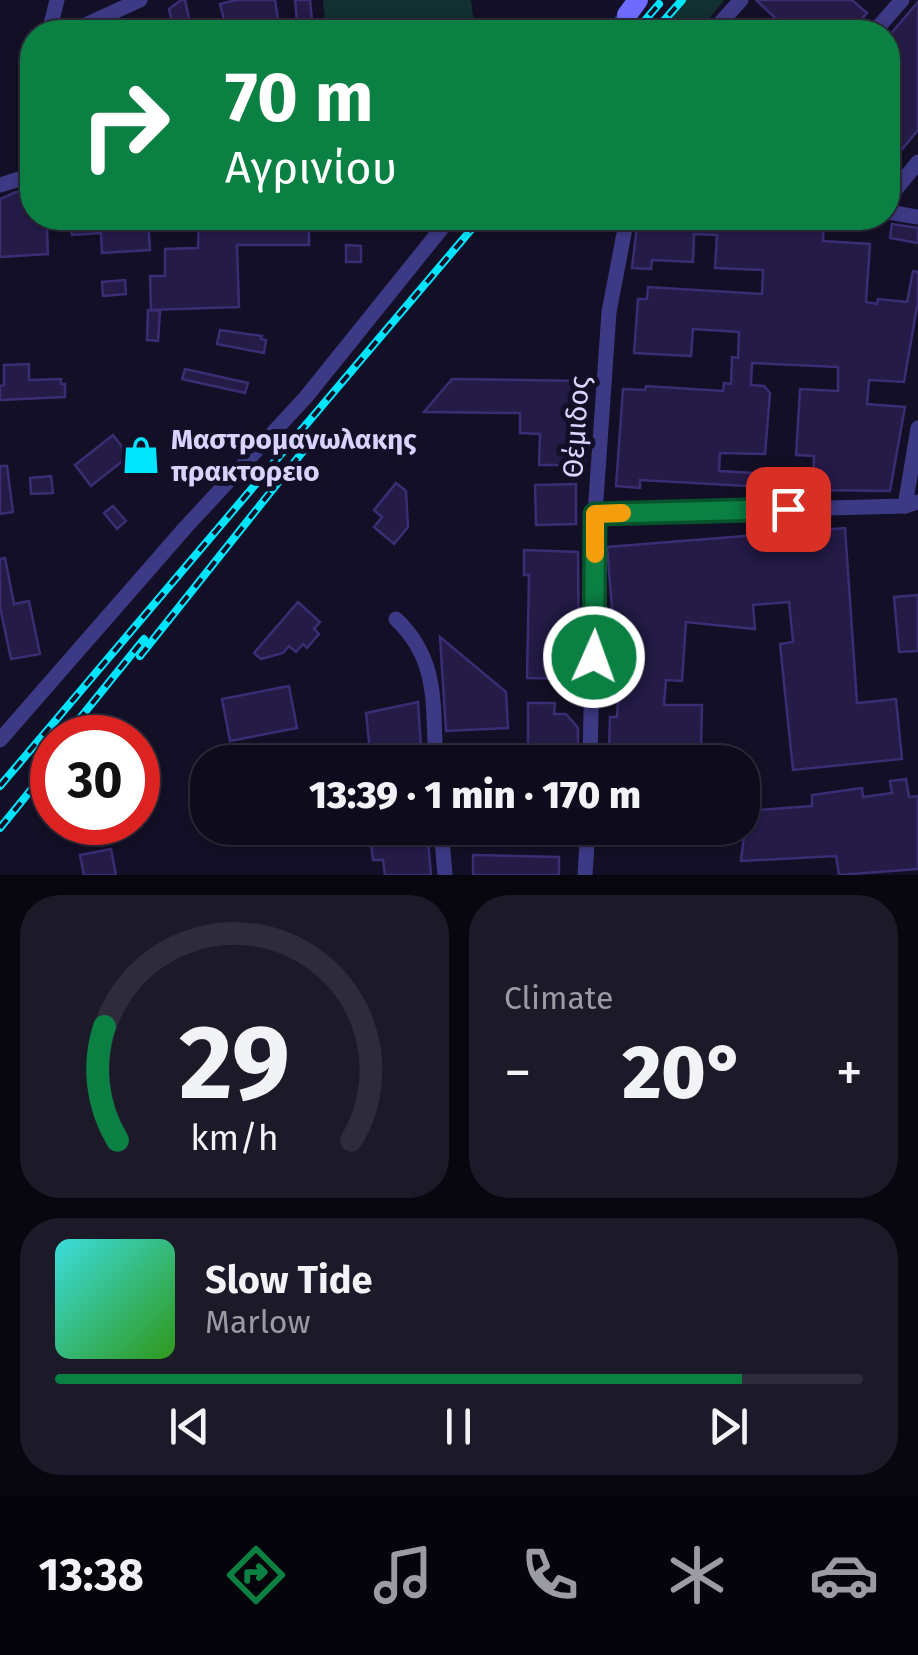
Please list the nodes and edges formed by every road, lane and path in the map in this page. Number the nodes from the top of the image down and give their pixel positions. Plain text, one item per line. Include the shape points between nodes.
1 (140, 0) edge
2 (740, 0) edge
3 (902, 0) edge
4 (96, 20) edge
5 (722, 20) edge
6 (884, 20) edge
7 (918, 162) edge
8 (900, 184) edge
9 (440, 230) edge
10 (625, 230) edge
11 (918, 428) edge
12 (912, 504) edge
13 (595, 514) junction
14 (396, 619) dead end
15 (0, 740) edge
16 (435, 745) edge
17 (590, 745) edge
18 (442, 845) edge
19 (587, 845) edge
20 (445, 875) edge
21 (585, 875) edge

1 - 4 street
2 - 5 street
3 - 6 street
7 - 8 street
9 - 15 street via 306,397
10 - 13 street, Θέμιδος via 610,312
11 - 12 street
12 - 13 street
13 - 17 street, Θέμιδος
14 - 16 street via 429,667
18 - 20 street
19 - 21 street

